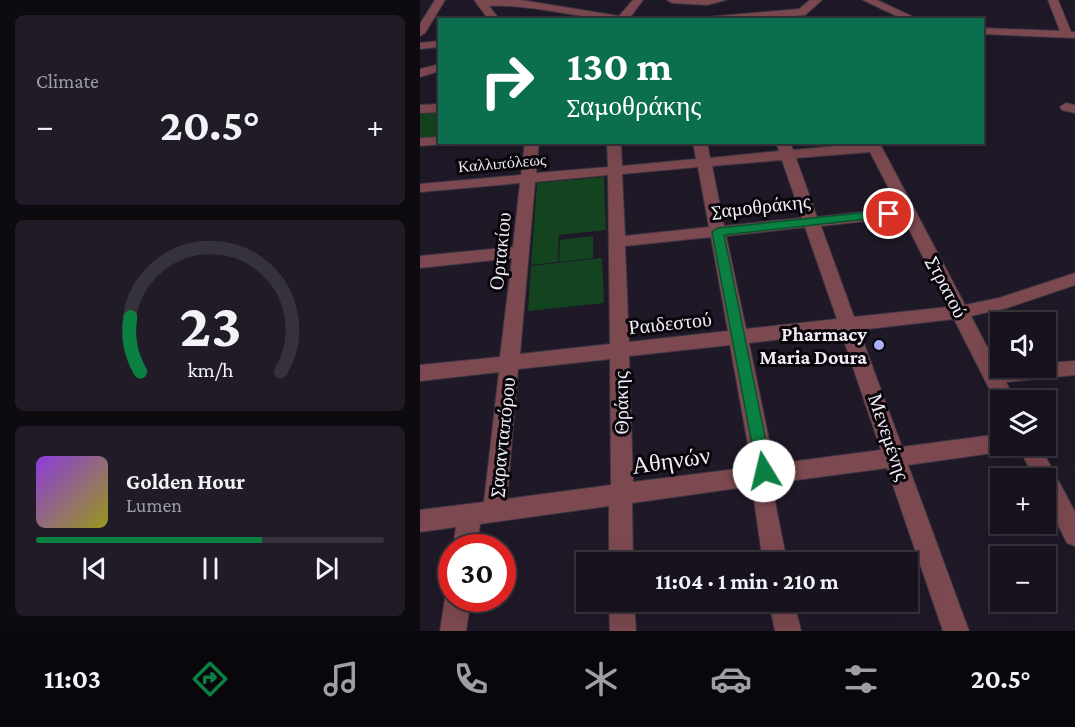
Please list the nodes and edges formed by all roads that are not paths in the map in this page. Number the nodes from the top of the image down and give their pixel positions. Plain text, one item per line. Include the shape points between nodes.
1 (440, 0) edge
2 (638, 0) edge
3 (672, 0) edge
4 (721, 0) edge
5 (817, 0) edge
6 (868, 0) edge
7 (1053, 0) edge
8 (481, 2) edge
9 (805, 10) edge
10 (425, 14) edge
11 (738, 15) edge
12 (493, 18) edge
13 (617, 18) edge
14 (624, 18) edge
15 (719, 18) edge
16 (910, 18) edge
17 (984, 31) edge
18 (420, 33) edge
19 (1071, 35) edge
20 (438, 44) edge
21 (420, 46) edge
22 (438, 68) edge
23 (420, 73) edge
24 (438, 76) edge
25 (420, 77) edge
26 (438, 108) edge
27 (420, 109) edge
28 (438, 141) edge
29 (420, 142) edge
30 (532, 144) edge
31 (614, 144) edge
32 (700, 144) edge
33 (874, 145) edge
34 (785, 149) edge
35 (704, 162) junction
36 (615, 171) junction
37 (529, 178) junction
38 (420, 188) edge
39 (908, 212) junction
40 (812, 222) junction
41 (718, 232) junction
42 (617, 242) junction
43 (521, 252) junction
44 (420, 262) edge
45 (1075, 279) edge
46 (960, 312) junction
47 (850, 326) junction
48 (738, 338) junction
49 (620, 351) junction
50 (510, 363) junction
51 (1075, 368) edge
52 (990, 370) edge
53 (1056, 370) edge
54 (420, 373) edge
55 (990, 444) edge
56 (1034, 456) edge
57 (896, 457) junction
58 (763, 475) junction
59 (621, 494) junction
60 (494, 511) junction
61 (470, 514) junction
62 (420, 521) edge
63 (467, 534) edge
64 (1075, 536) edge
65 (621, 552) edge
66 (773, 552) edge
67 (456, 612) edge
68 (622, 612) edge
69 (784, 612) edge
70 (453, 631) edge
71 (623, 631) edge
72 (788, 631) edge
73 (956, 631) edge

1 - 10 street
2 - 14 street
3 - 4 street
5 - 9 street
6 - 16 street
7 - 19 street
8 - 12 street
8 - 13 street via 515,2
9 - 11 street
10 - 18 street
11 - 15 street
17 - 19 street
20 - 21 street
22 - 23 street
24 - 25 street
26 - 27 street
28 - 29 street
30 - 37 street, Ορτακίου
31 - 36 street, Θράκης
32 - 35 street
33 - 34 street, Καλλιπόλεως
33 - 39 street, Στρατού
34 - 35 street, Καλλιπόλεως
34 - 40 street, Μενεμένης
35 - 36 street, Καλλιπόλεως
35 - 41 street
36 - 37 street, Καλλιπόλεως
36 - 42 street, Θράκης
37 - 38 street, Καλλιπόλεως
37 - 43 street, Ορτακίου
39 - 40 street, Σαμοθράκης
39 - 46 street, Στρατού
40 - 41 street, Σαμοθράκης
40 - 47 street, Μενεμένης
41 - 42 street, Σαμοθράκης
41 - 48 street
42 - 49 street, Θράκης
43 - 44 street
43 - 50 street, Ορτακίου
45 - 46 street, Ραιδεστού via 1001,304
46 - 47 street, Ραιδεστού
46 - 52 street, Στρατού
47 - 48 street, Ραιδεστού
47 - 57 street, Μενεμένης
48 - 49 street, Ραιδεστού
48 - 58 street
49 - 50 street, Ραιδεστού
49 - 59 street, Θράκης
50 - 54 street, Ραιδεστού
50 - 60 street, Σαρανταπόρου
51 - 53 street
55 - 57 street, Αθηνών
56 - 64 street
57 - 58 street, Αθηνών
57 - 73 street, Μενεμένης
58 - 59 street, Αθηνών
58 - 66 street
59 - 60 street, Αθηνών
59 - 65 street, Θράκης
60 - 61 street, Αθηνών
61 - 62 street, Αθηνών
61 - 63 street, Σαρανταπόρου
67 - 70 street
68 - 71 street
69 - 72 street

